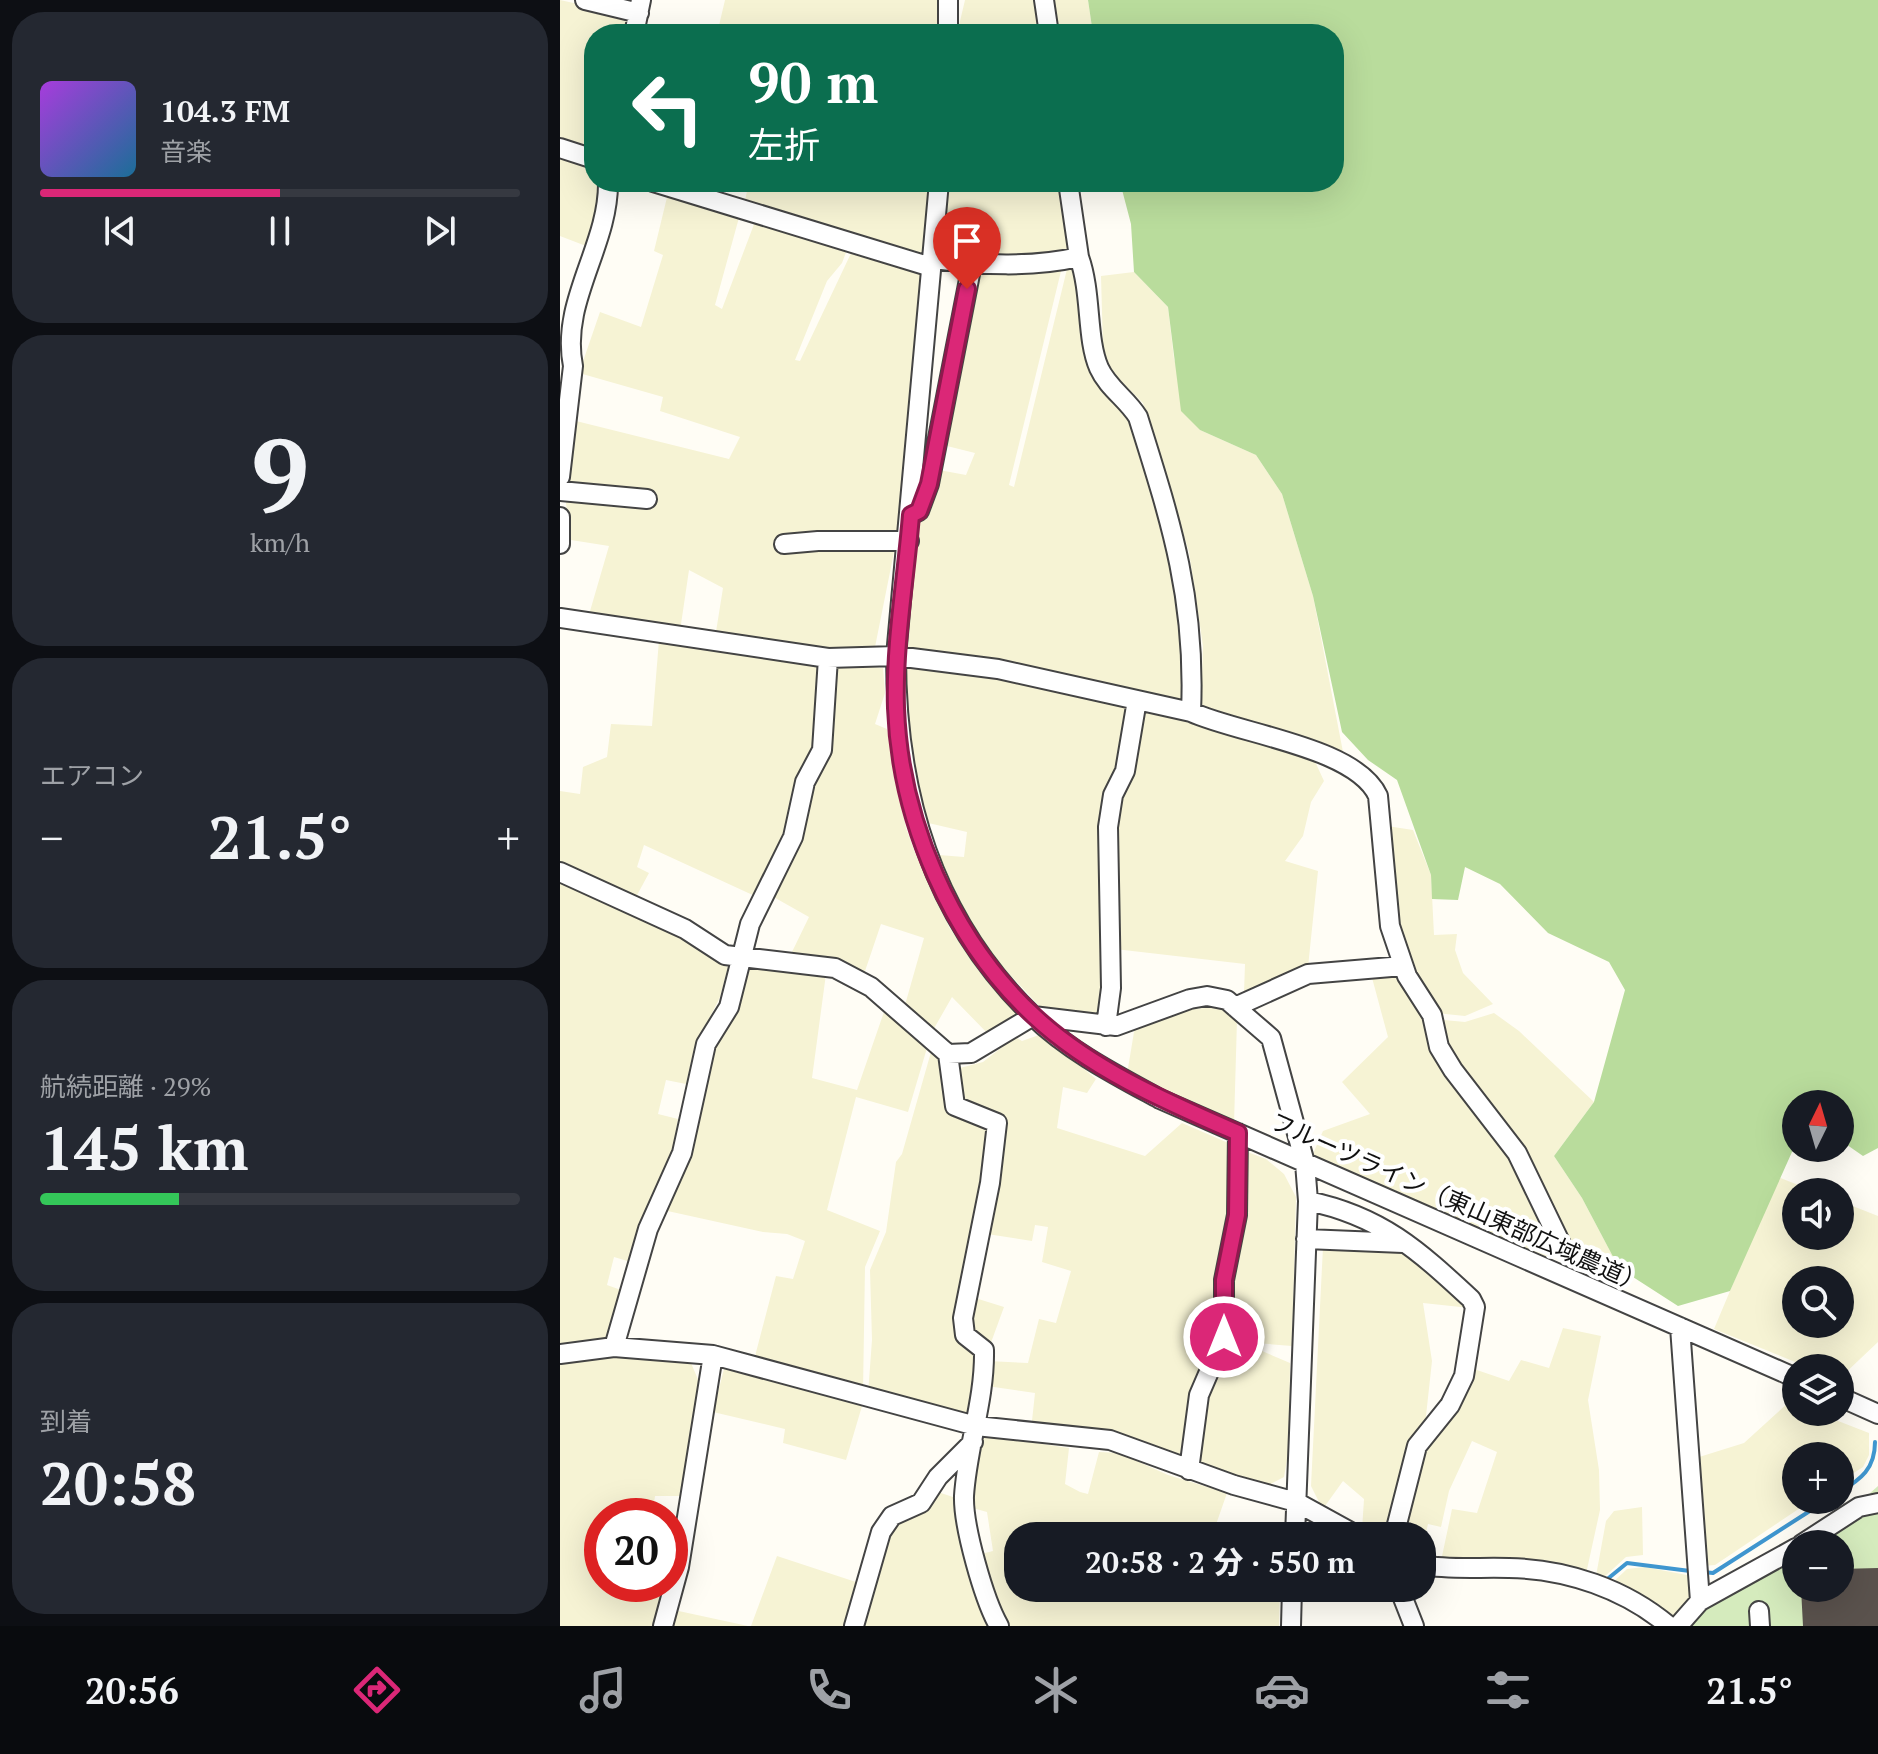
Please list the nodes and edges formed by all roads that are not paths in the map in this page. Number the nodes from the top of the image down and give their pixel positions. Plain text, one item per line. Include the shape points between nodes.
1 (585, 0) edge
2 (948, 0) edge
3 (1044, 0) edge
4 (640, 7) edge
5 (948, 24) edge
6 (1048, 24) edge
7 (560, 148) edge
8 (584, 156) edge
9 (607, 192) edge
10 (687, 192) edge
11 (938, 192) edge
12 (1069, 192) edge
13 (1079, 257) junction
14 (932, 263) junction
15 (972, 264) junction
16 (564, 335) edge
17 (560, 477) edge
18 (560, 491) edge
19 (647, 499) dead end
20 (911, 515) junction
21 (560, 517) edge
22 (909, 541) junction
23 (560, 544) edge
24 (784, 544) dead end
25 (560, 618) edge
26 (896, 656) junction
27 (828, 658) junction
28 (1137, 700) junction
29 (1191, 712) junction
30 (560, 872) edge
31 (739, 957) junction
32 (1403, 966) junction
33 (1231, 1004) junction
34 (1033, 1016) junction
35 (1106, 1026) junction
36 (948, 1054) junction
37 (1238, 1133) junction
38 (1305, 1163) junction
39 (1308, 1201) junction
40 (1306, 1239) junction
41 (1407, 1243) junction
42 (1561, 1244) dead end
43 (1680, 1327) junction
44 (614, 1347) junction
45 (560, 1354) edge
46 (713, 1355) junction
47 (1782, 1372) edge
48 (1854, 1403) edge
49 (1878, 1414) edge
50 (974, 1434) junction
51 (1189, 1470) junction
52 (1296, 1502) junction
53 (1878, 1503) edge
54 (1295, 1522) edge
55 (1332, 1522) edge
56 (1398, 1522) edge
57 (1824, 1530) edge
58 (1782, 1555) edge
59 (1436, 1565) edge
60 (1699, 1597) junction
61 (1292, 1602) edge
62 (1405, 1602) edge
63 (663, 1626) edge
64 (854, 1626) edge
65 (999, 1626) edge
66 (1291, 1626) edge
67 (1414, 1626) edge
68 (1669, 1626) edge
69 (1678, 1626) edge

1 - 4 street
2 - 5 street
3 - 6 street
7 - 8 street
9 - 16 street via 606,214
10 - 14 street
11 - 14 street, フルーツライン（東山東部広域農道）
12 - 13 street
13 - 15 street via 1052,263
13 - 29 street via 1088,281 1098,366 1138,417 1179,549 1192,636
14 - 15 street
14 - 20 street, フルーツライン（東山東部広域農道）
15 - 20 street via 929,484 919,511
16 - 17 street via 573,366
18 - 19 street
20 - 22 street, フルーツライン（東山東部広域農道）
21 - 23 street
22 - 24 street
22 - 26 street, フルーツライン（東山東部広域農道）
25 - 27 street
26 - 27 street
26 - 28 street via 998,669
26 - 34 street, フルーツライン（東山東部広域農道） via 900,749 924,847 974,946
27 - 31 street via 822,750 802,789 793,837
28 - 29 street
28 - 35 street via 1125,771 1113,795 1108,827 1111,988
29 - 32 street via 1219,725 1317,751 1356,768 1374,786 1390,926
30 - 31 street via 685,929 725,955
31 - 36 street via 835,968 871,987
31 - 44 street via 729,1007 706,1044 682,1153 648,1229
32 - 33 street via 1308,974
32 - 42 street via 1432,1015 1439,1047 1517,1153
33 - 35 street via 1207,996
33 - 38 street via 1271,1038
34 - 35 street
34 - 36 street via 971,1053
34 - 37 street, フルーツライン（東山東部広域農道） via 1130,1083
36 - 50 street via 955,1106 997,1123 963,1318 965,1335 984,1350
37 - 38 street, フルーツライン（東山東部広域農道）
37 - 51 street via 1237,1215 1224,1280 1224,1337 1199,1395
38 - 39 street
38 - 43 street, フルーツライン（東山東部広域農道）
39 - 40 street
39 - 41 street via 1360,1214
40 - 41 street
40 - 52 street
41 - 56 street via 1471,1299 1476,1314 1464,1376 1450,1405 1417,1446
43 - 47 street, フルーツライン（東山東部広域農道）
43 - 60 street
44 - 45 street
44 - 46 street
46 - 50 street
46 - 63 street via 679,1567
48 - 49 street
50 - 51 street via 1110,1440
50 - 64 street via 921,1503 892,1516 881,1532
50 - 65 street via 964,1498
51 - 52 street
52 - 54 street
52 - 55 street
53 - 57 street via 1859,1507
58 - 60 street
59 - 68 street via 1574,1577 1622,1594
60 - 69 street
61 - 66 street
62 - 67 street

